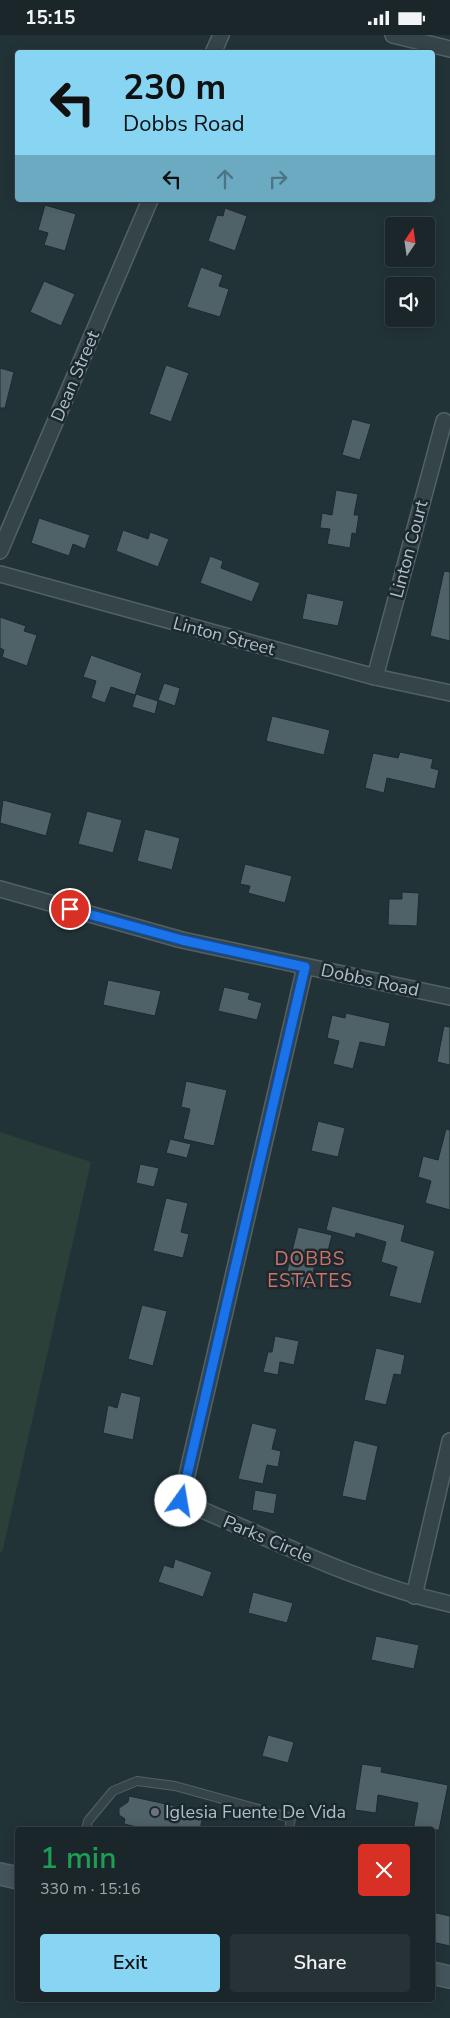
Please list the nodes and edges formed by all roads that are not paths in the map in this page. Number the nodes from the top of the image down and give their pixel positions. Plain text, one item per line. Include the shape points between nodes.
1 (221, 35) edge
2 (394, 35) edge
3 (450, 49) edge
4 (214, 50) edge
5 (149, 202) edge
6 (444, 421) dead end
7 (0, 551) edge
8 (0, 574) edge
9 (375, 677) junction
10 (450, 693) edge
11 (0, 889) edge
12 (305, 967) junction
13 (450, 997) edge
14 (450, 1441) edge
15 (414, 1596) junction
16 (450, 1604) edge
17 (87, 1827) edge
18 (290, 1827) edge
19 (0, 1874) edge
20 (15, 1877) edge
21 (435, 1974) edge
22 (450, 1977) edge

1 - 4 street
2 - 3 street
5 - 7 street, Dean Street
6 - 9 street, Linton Court
8 - 9 street, Linton Street
9 - 10 street, Linton Street
11 - 12 street, Dobbs Road via 182,940
12 - 13 street, Dobbs Road
12 - 15 street, Parks Circle via 181,1501 351,1575
14 - 15 street
15 - 16 street, Parks Circle
17 - 18 lane via 113,1791 138,1781 175,1786 291,1818
19 - 20 main road
21 - 22 main road

